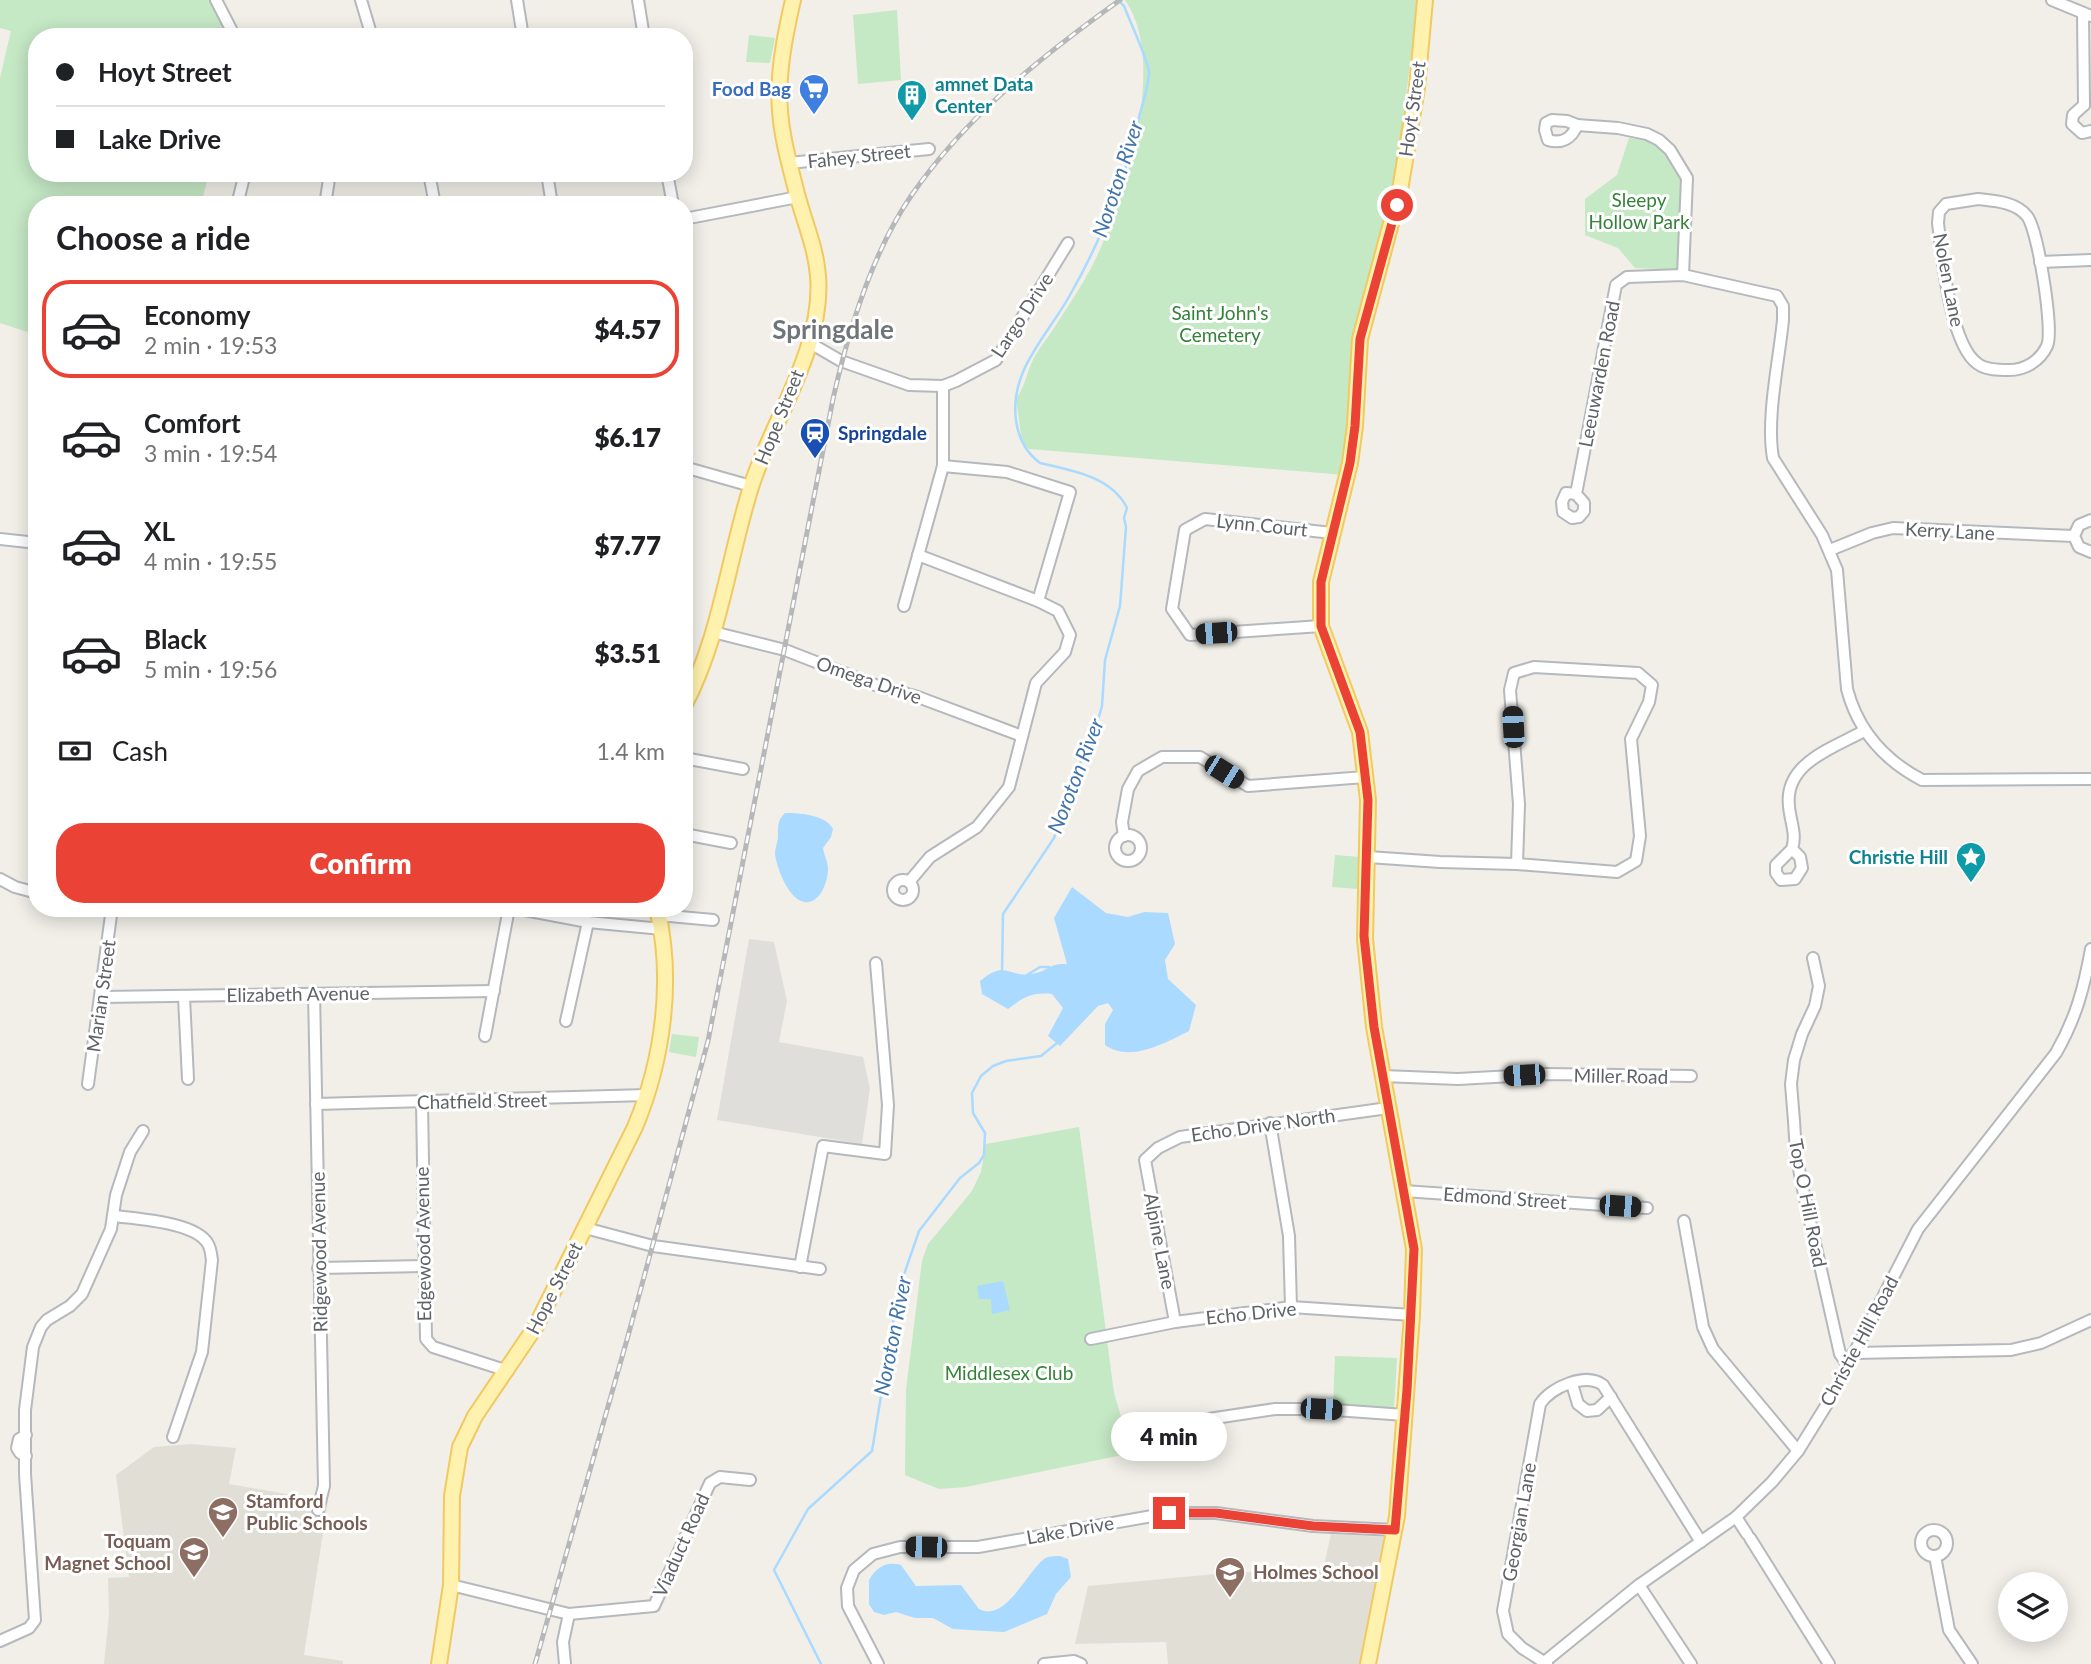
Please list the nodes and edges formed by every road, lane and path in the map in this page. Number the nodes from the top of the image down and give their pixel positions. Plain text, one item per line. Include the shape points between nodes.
1 (216, 0) edge
2 (361, 0) edge
3 (517, 0) edge
4 (638, 0) edge
5 (793, 0) edge
6 (1425, 0) edge
7 (2052, 0) edge
8 (2087, 15) edge
9 (230, 28) edge
10 (369, 28) edge
11 (522, 28) edge
12 (643, 28) edge
13 (2087, 106) edge
14 (1577, 125) dead end
15 (2091, 131) edge
16 (929, 149) dead end
17 (789, 163) junction
18 (798, 197) junction
19 (693, 217) edge
20 (1068, 243) dead end
21 (2091, 260) edge
22 (2040, 262) junction
23 (1683, 275) junction
24 (810, 343) junction
25 (943, 386) junction
26 (943, 466) junction
27 (693, 470) edge
28 (751, 486) junction
29 (1576, 494) dead end
30 (2091, 520) edge
31 (1332, 533) junction
32 (2074, 536) junction
33 (0, 539) edge
34 (28, 542) edge
35 (1830, 550) junction
36 (2091, 552) edge
37 (918, 555) junction
38 (1038, 601) junction
39 (904, 606) dead end
40 (1321, 626) junction
41 (713, 632) junction
42 (693, 689) edge
43 (1864, 731) junction
44 (1022, 736) junction
45 (693, 760) edge
46 (743, 769) dead end
47 (1366, 777) junction
48 (2091, 779) edge
49 (693, 836) edge
50 (1125, 836) dead end
51 (731, 843) dead end
52 (1793, 849) dead end
53 (1368, 857) junction
54 (1517, 864) junction
55 (0, 879) edge
56 (909, 882) dead end
57 (28, 891) edge
58 (111, 917) edge
59 (507, 917) edge
60 (562, 917) edge
61 (659, 918) edge
62 (713, 920) dead end
63 (588, 922) junction
64 (2091, 949) edge
65 (1813, 958) dead end
66 (876, 963) dead end
67 (494, 991) junction
68 (314, 993) junction
69 (102, 997) junction
70 (184, 997) junction
71 (566, 1021) dead end
72 (485, 1036) dead end
73 (1383, 1076) junction
74 (1691, 1076) dead end
75 (188, 1079) dead end
76 (88, 1084) dead end
77 (648, 1095) junction
78 (422, 1102) junction
79 (316, 1104) junction
80 (1388, 1108) junction
81 (1270, 1124) junction
82 (143, 1131) dead end
83 (1145, 1160) joint
84 (1404, 1191) junction
85 (1647, 1208) dead end
86 (114, 1216) junction
87 (1684, 1222) dead end
88 (585, 1228) junction
89 (425, 1266) junction
90 (800, 1267) junction
91 (318, 1268) junction
92 (820, 1269) dead end
93 (1291, 1307) junction
94 (1412, 1315) junction
95 (2091, 1320) edge
96 (1175, 1322) junction
97 (1091, 1339) dead end
98 (1853, 1353) junction
99 (1847, 1364) junction
100 (508, 1370) junction
101 (1572, 1384) junction
102 (1611, 1397) junction
103 (1405, 1415) junction
104 (1169, 1425) dead end
105 (173, 1437) dead end
106 (1797, 1451) junction
107 (750, 1480) dead end
108 (318, 1510) dead end
109 (1736, 1517) junction
110 (1395, 1530) junction
111 (1701, 1542) junction
112 (1935, 1556) dead end
113 (451, 1585) junction
114 (1639, 1585) junction
115 (569, 1614) junction
116 (0, 1641) edge
117 (1544, 1663) edge
118 (439, 1664) edge
119 (565, 1664) edge
120 (878, 1664) edge
121 (1044, 1664) edge
122 (1081, 1664) edge
123 (1368, 1664) edge
124 (1691, 1664) edge
125 (1829, 1664) edge
126 (1972, 1664) edge

1 - 9 street
2 - 10 street
3 - 11 street
4 - 12 street
5 - 17 main road, Hope Street via 779,110
6 - 31 main road, Hoyt Street via 1417,88 1400,190 1360,339 1350,463
7 - 8 street
8 - 13 street
13 - 15 street via 2073,115 2072,124 2082,133
14 - 23 street via 1647,134 1670,150 1687,178
16 - 17 street, Fahey Street
17 - 18 main road, Hope Street
18 - 19 street
18 - 24 main road, Hope Street via 818,275 818,307
20 - 25 street, Largo Drive via 996,360
21 - 22 street
22 - 22 street, Nolen Lane via 2050,326 2048,344 2025,368 1980,366 1967,355 1950,301 1939,212 1959,200 1998,201 2017,207 2035,230
23 - 29 street, Leeuwarden Road via 1627,276 1616,285
23 - 35 street, Leeuwarden Road via 1765,292 1777,296 1783,306 1771,424 1773,458
24 - 25 street, Largo Drive via 877,375 917,387
24 - 28 main road, Hope Street
25 - 26 street
26 - 37 street
26 - 38 street via 1007,472 1070,492
27 - 28 street
28 - 41 main road, Hope Street
30 - 32 street via 2078,524
31 - 40 main road, Hoyt Street via 1321,582
31 - 40 street, Lynn Court via 1206,519 1185,530 1172,609 1190,635
32 - 35 street, Kerry Lane via 1893,528
32 - 36 street via 2078,547
33 - 34 street
35 - 43 street, Leeuwarden Road via 1838,570 1847,690
37 - 38 street
37 - 39 street
38 - 44 street via 1058,611 1070,635 1065,652 1036,683
40 - 47 main road, Hoyt Street via 1360,732
41 - 42 main road, Hope Street
41 - 44 street, Omega Drive via 785,650
43 - 48 street, Leeuwarden Road via 1882,753 1922,780
43 - 52 street via 1810,761 1793,778 1787,792
44 - 56 street via 1009,788 977,827 930,857
45 - 46 street
47 - 50 street via 1248,786 1200,757 1162,757 1138,771 1128,789 1122,822
47 - 53 main road, Hoyt Street
49 - 51 street
53 - 54 street
53 - 73 main road, Hoyt Street via 1364,936
54 - 54 street via 1617,872 1636,861 1640,836 1631,739 1652,685 1638,673 1534,667 1514,673 1510,690 1519,804
55 - 57 street
58 - 69 street, Marian Street
59 - 67 street
60 - 63 street
61 - 62 street
61 - 63 street
61 - 77 main road, Hope Street via 666,970 664,1007
63 - 71 street
64 - 98 street, Christie Hill Road via 2076,1013 2056,1053 1918,1229
65 - 99 street, Top O Hill Road via 1819,986 1794,1060 1791,1084 1796,1154 1840,1354
66 - 90 street via 888,1105 885,1154 823,1146
67 - 68 street, Elizabeth Avenue
67 - 72 street
68 - 70 street, Elizabeth Avenue
68 - 79 street, Ridgewood Avenue
69 - 70 street, Elizabeth Avenue
69 - 76 street, Marian Street
70 - 75 street
73 - 74 street, Miller Road
73 - 80 main road, Hoyt Street
77 - 78 street, Chatfield Street
77 - 88 main road, Hope Street
78 - 79 street, Chatfield Street
78 - 89 street, Edgewood Avenue
79 - 91 street, Ridgewood Avenue
80 - 81 street, Echo Drive North
80 - 84 main road, Hoyt Street
81 - 83 street, Echo Drive North via 1180,1137
81 - 93 street via 1289,1236
82 - 86 street via 130,1152
83 - 96 street, Alpine Lane
84 - 85 street, Edmond Street
84 - 94 main road, Hoyt Street via 1414,1249
86 - 105 street via 190,1229 203,1238 211,1252 202,1352
86 - 116 street via 82,1294 47,1320 36,1337 27,1396 25,1474 35,1620 29,1628
87 - 106 street via 1703,1327 1713,1349
88 - 90 street via 653,1246
88 - 100 main road, Hope Street via 536,1326
89 - 91 street
89 - 100 street, Edgewood Avenue via 429,1345
90 - 92 street
91 - 108 street, Ridgewood Avenue via 324,1486
93 - 94 street, Echo Drive
93 - 96 street, Echo Drive
94 - 103 main road, Hoyt Street
95 - 98 street via 2041,1343 2011,1350
96 - 97 street, Echo Drive
98 - 99 street, Christie Hill Road
99 - 106 street, Christie Hill Road
100 - 113 main road, Hope Street via 475,1416 457,1459
101 - 102 street via 1597,1380
101 - 102 street via 1578,1404 1587,1411 1597,1410
101 - 117 street, Georgian Lane via 1556,1388 1540,1403 1503,1611 1507,1634
102 - 111 street
103 - 104 street via 1275,1409
103 - 110 main road, Hoyt Street
106 - 109 street, Christie Hill Road
107 - 115 street, Viaduct Road via 720,1477 710,1483 654,1606
109 - 111 street, Christie Hill Road
109 - 125 street
110 - 120 street, Lake Drive via 1313,1526 1216,1513 1169,1513 978,1547 900,1546 873,1554 854,1570 847,1588 848,1606
110 - 123 main road, Hoyt Street
111 - 114 street, Christie Hill Road
112 - 126 street via 1949,1630
113 - 115 street, Viaduct Road
113 - 118 main road, Hope Street
114 - 117 street, Christie Hill Road
114 - 124 street
115 - 119 street via 563,1642
121 - 122 street

